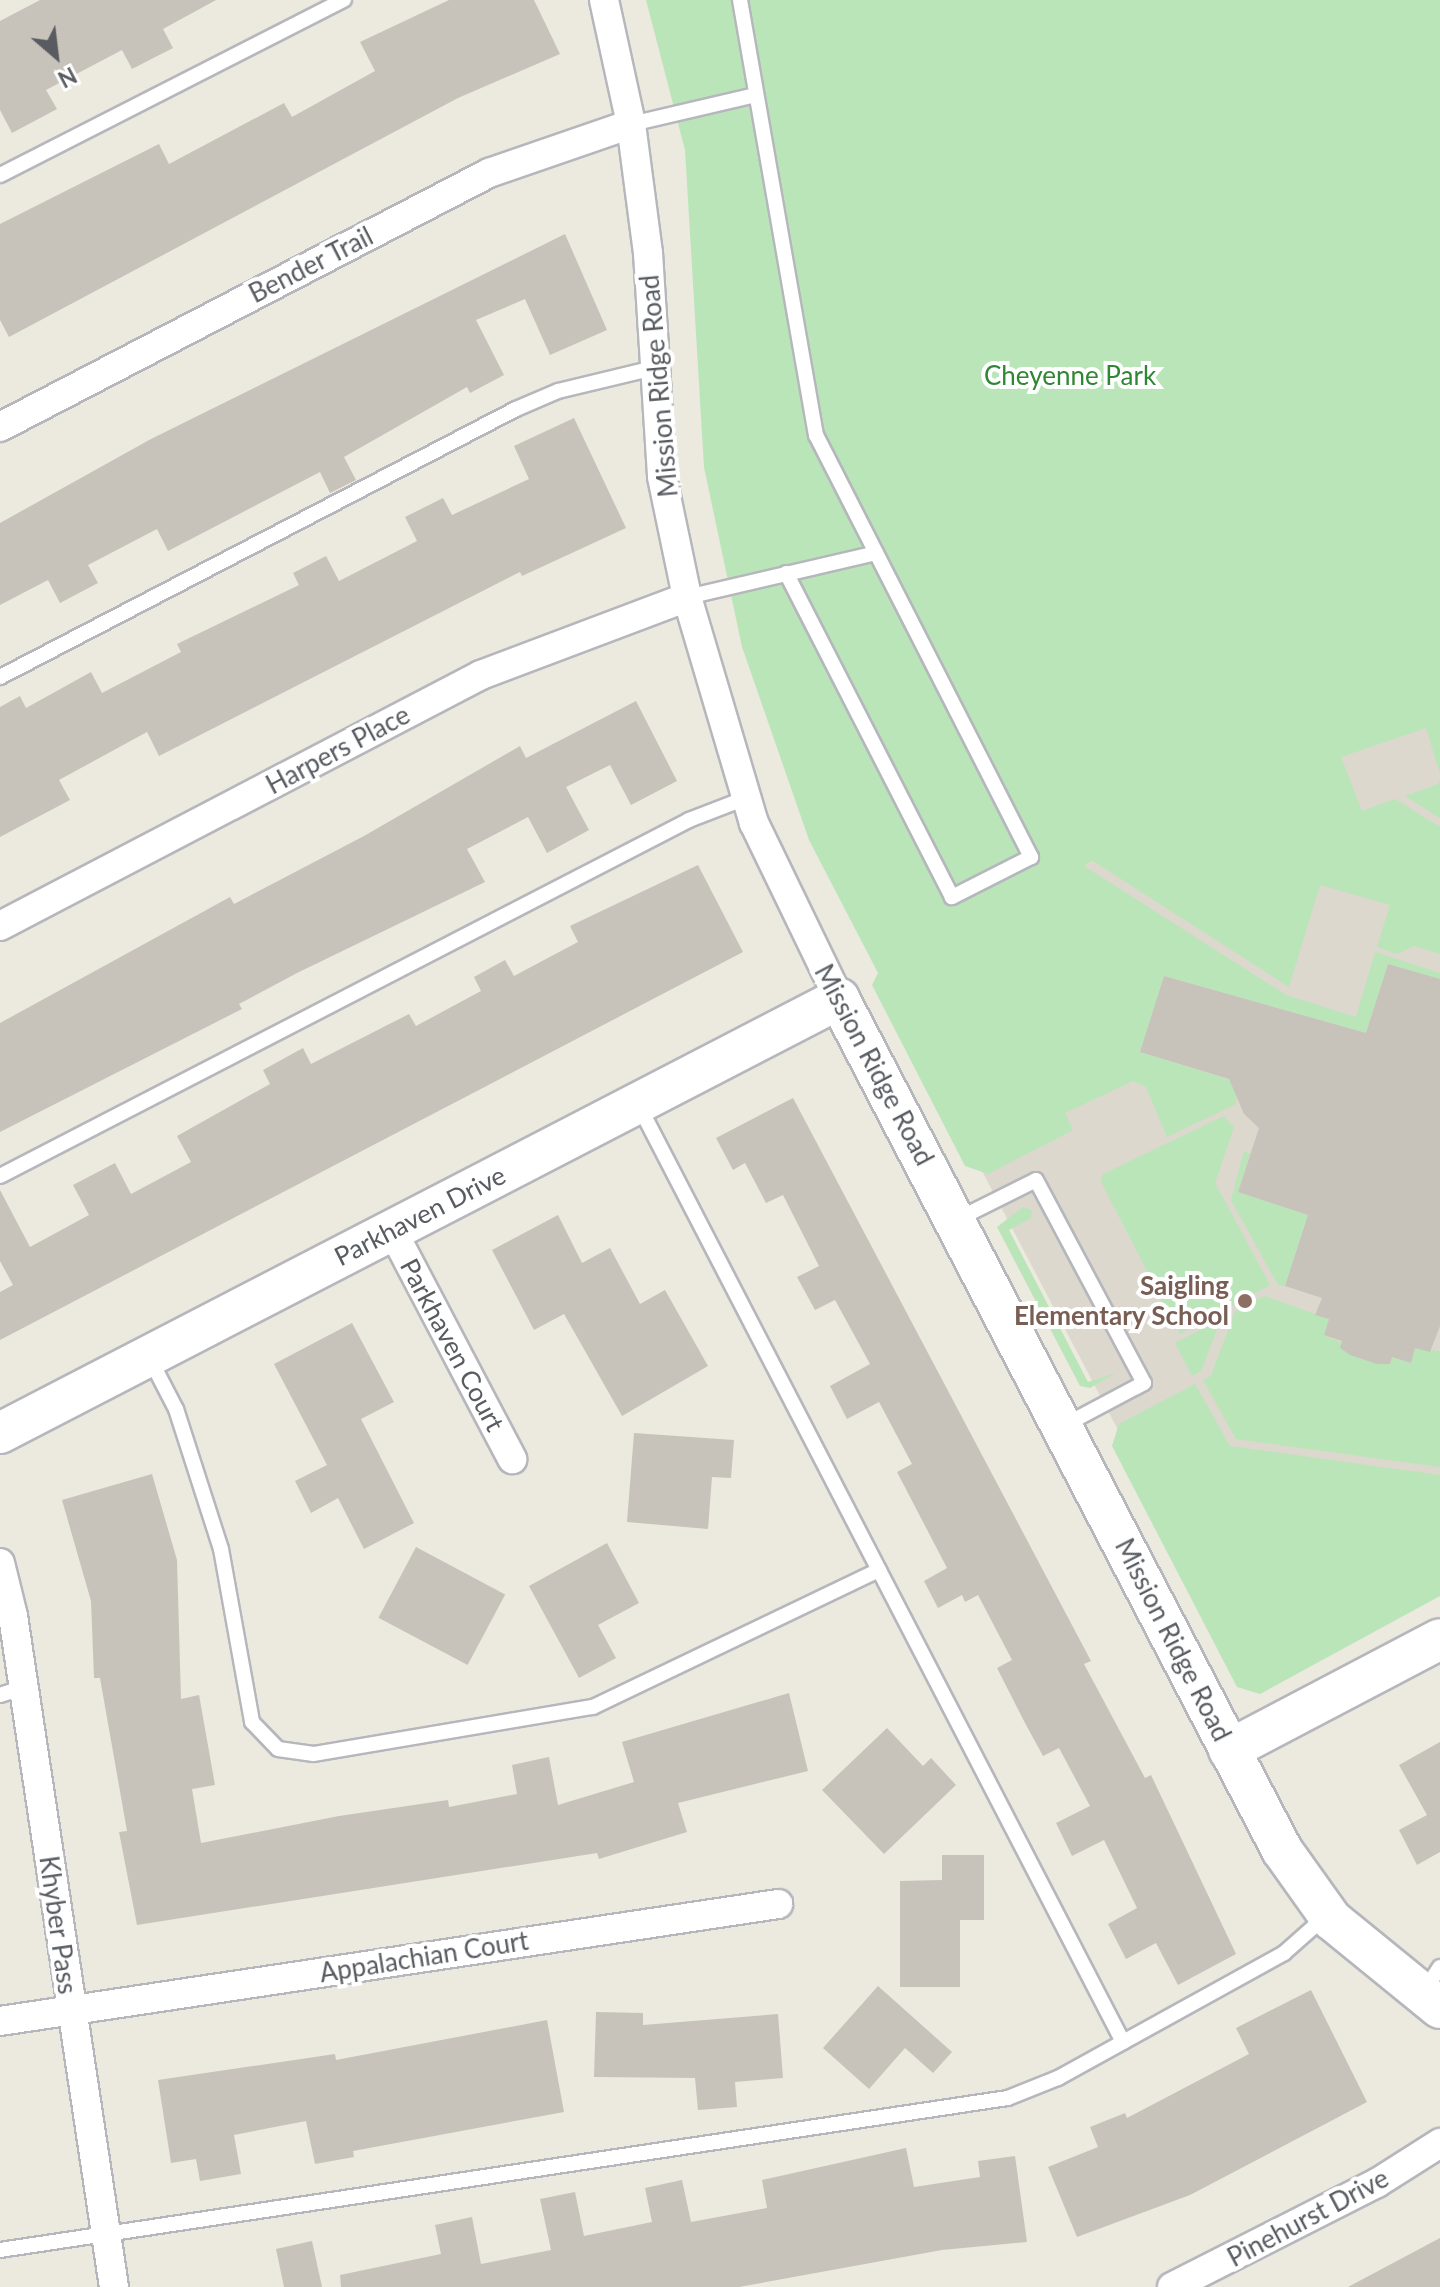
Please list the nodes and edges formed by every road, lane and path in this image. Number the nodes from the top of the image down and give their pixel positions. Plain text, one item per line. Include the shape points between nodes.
1 (344, 0) edge
2 (604, 0) edge
3 (740, 0) edge
4 (756, 95) junction
5 (631, 124) junction
6 (0, 175) edge
7 (654, 368) junction
8 (0, 427) edge
9 (876, 553) junction
10 (786, 573) junction
11 (687, 597) junction
12 (0, 677) edge
13 (746, 798) junction
14 (0, 926) edge
15 (839, 999) junction
16 (637, 1103) junction
17 (0, 1176) edge
18 (956, 1220) junction
19 (392, 1230) junction
20 (149, 1356) junction
21 (1062, 1426) junction
22 (0, 1433) edge
23 (512, 1459) dead end
24 (0, 1563) edge
25 (879, 1570) junction
26 (1440, 1639) edge
27 (12, 1691) edge
28 (1229, 1750) junction
29 (778, 1904) dead end
30 (1327, 1914) junction
31 (1434, 1990) edge
32 (70, 2010) junction
33 (0, 2021) edge
34 (1123, 2042) junction
35 (1440, 2143) edge
36 (106, 2235) junction
37 (0, 2250) edge
38 (114, 2287) edge
39 (1172, 2287) edge

1 - 6 lane
2 - 5 street, Mission Ridge Road
3 - 4 lane
4 - 5 lane
4 - 9 lane via 816,435
5 - 7 street, Mission Ridge Road via 648,253
5 - 8 street, Bender Trail via 489,173
7 - 11 street, Mission Ridge Road via 662,477
7 - 12 lane via 558,391 516,409
9 - 10 lane
9 - 10 lane via 1031,857 952,897
10 - 11 lane
11 - 13 street, Mission Ridge Road
11 - 14 street, Harpers Place via 481,675
13 - 15 street, Mission Ridge Road
13 - 17 lane via 689,820
15 - 16 street, Parkhaven Drive
15 - 18 street, Mission Ridge Road
16 - 19 street, Parkhaven Drive
16 - 25 lane
18 - 21 street, Mission Ridge Road
18 - 21 lane via 1036,1180 1144,1383
19 - 20 street, Parkhaven Drive
19 - 23 street, Parkhaven Court
20 - 22 street, Parkhaven Drive
20 - 25 lane via 176,1409 221,1549 252,1722 278,1749 314,1754 593,1707
21 - 28 street, Mission Ridge Road
24 - 27 street, Khyber Pass
25 - 34 lane
26 - 28 street
27 - 32 street, Khyber Pass
28 - 30 street, Mission Ridge Road via 1282,1850
29 - 32 street, Appalachian Court
30 - 31 street, Mission Ridge Road
30 - 34 lane via 1284,1953
32 - 33 street, Appalachian Court
32 - 36 street, Khyber Pass
34 - 36 lane via 1008,2098
35 - 39 street, Pinehurst Drive via 1377,2183
36 - 37 lane
36 - 38 street, Khyber Pass

